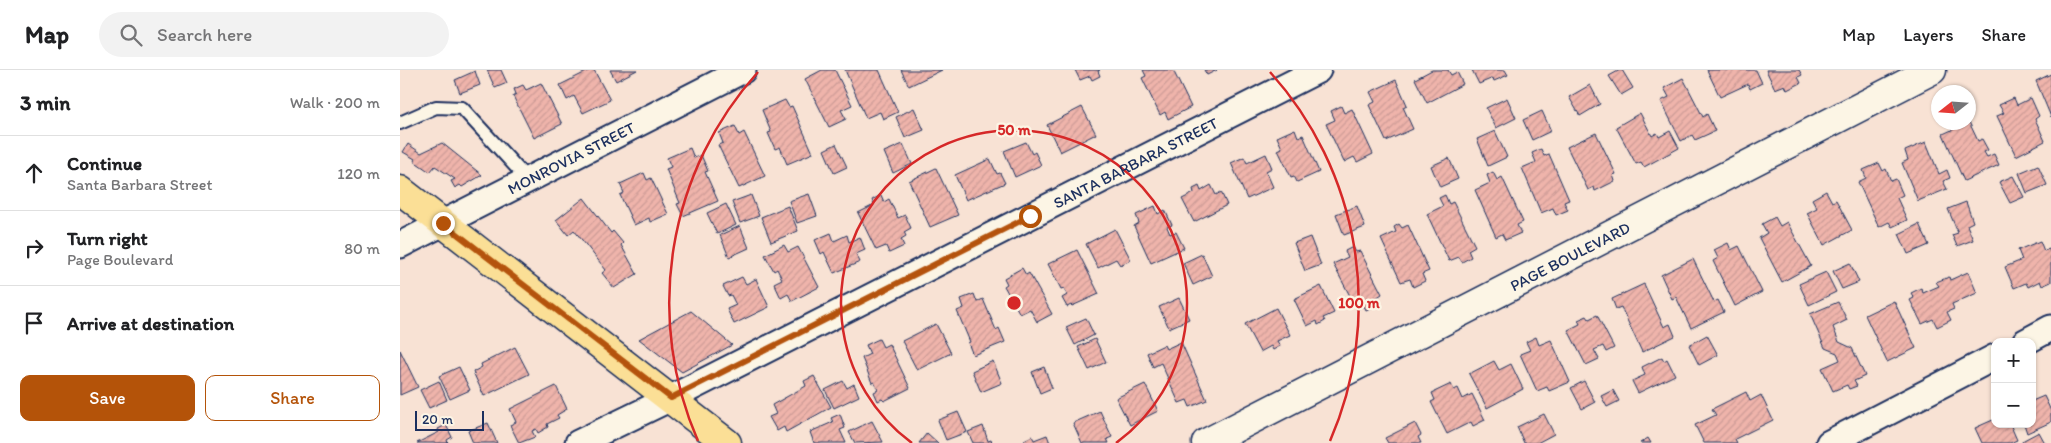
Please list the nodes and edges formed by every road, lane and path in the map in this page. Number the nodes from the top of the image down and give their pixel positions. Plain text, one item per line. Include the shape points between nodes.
1 (743, 70) edge
2 (1318, 70) edge
3 (1932, 70) edge
4 (400, 123) edge
5 (528, 180) junction
6 (400, 190) edge
7 (443, 223) junction
8 (400, 245) edge
9 (2051, 328) edge
10 (2032, 338) edge
11 (1991, 359) edge
12 (671, 398) junction
13 (607, 437) edge
14 (578, 443) edge
15 (727, 443) edge
16 (1206, 443) edge
17 (1829, 443) edge

1 - 5 street, MONROVIA STREET
2 - 12 street, SANTA BARBARA STREET
3 - 16 street, PAGE BOULEVARD
4 - 5 lane via 436,107 462,108
5 - 7 street, MONROVIA STREET
6 - 7 main road
7 - 8 street, MONROVIA STREET
7 - 12 main road
9 - 10 street
11 - 17 street
12 - 13 street, SANTA BARBARA STREET
12 - 15 main road
13 - 14 street, SANTA BARBARA STREET

